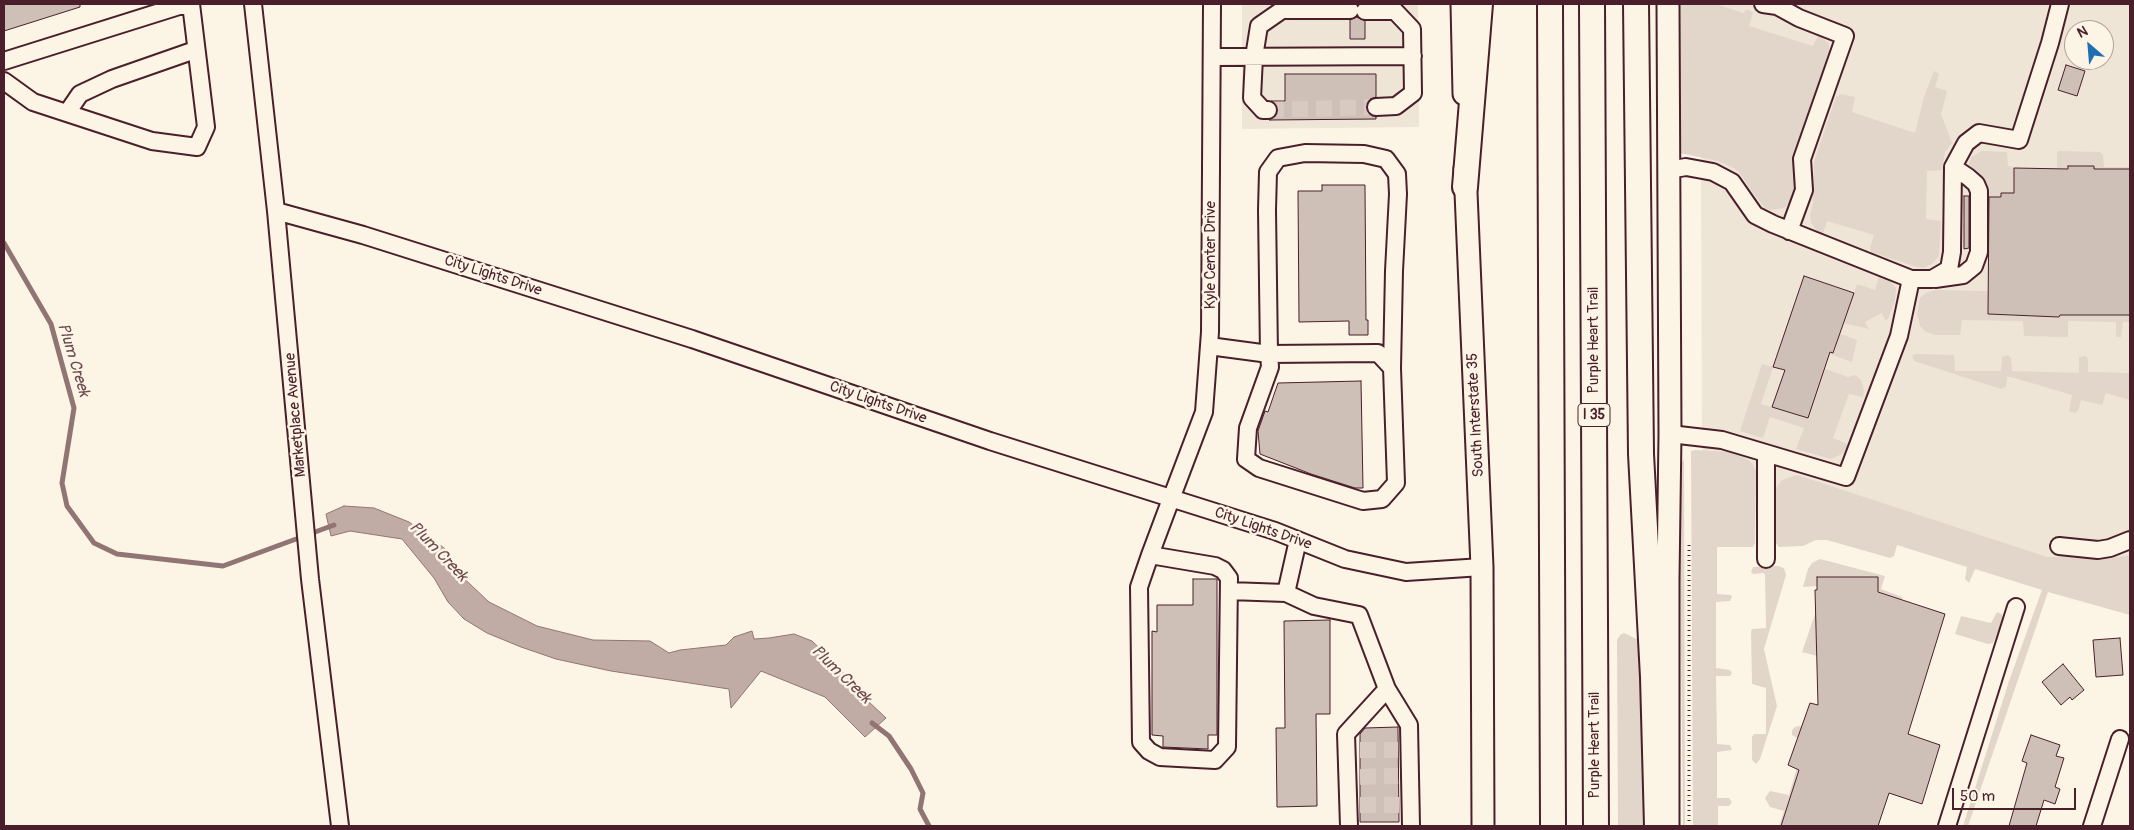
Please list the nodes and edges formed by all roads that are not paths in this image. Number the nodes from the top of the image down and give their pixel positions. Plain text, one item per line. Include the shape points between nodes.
1 (253, 4) edge
2 (1212, 4) edge
3 (1462, 4) edge
4 (1480, 4) edge
5 (1550, 4) edge
6 (1592, 4) edge
7 (1636, 4) edge
8 (1668, 4) edge
9 (1763, 4) edge
10 (2060, 4) edge
11 (191, 5) edge
12 (195, 50) junction
13 (1413, 56) junction
14 (1212, 57) junction
15 (1254, 57) junction
16 (4, 61) edge
17 (4, 81) edge
18 (1376, 107) tunnel mouth
19 (1268, 110) dead end
20 (67, 113) junction
21 (1953, 167) junction
22 (1668, 170) junction
23 (1466, 187) junction
24 (276, 211) junction
25 (1789, 232) junction
26 (1911, 279) junction
27 (1932, 279) junction
28 (1209, 346) junction
29 (1269, 354) junction
30 (1392, 368) junction
31 (1670, 434) junction
32 (1766, 454) junction
33 (1171, 499) junction
34 (1298, 540) junction
35 (2130, 540) edge
36 (2059, 546) dead end
37 (1150, 555) junction
38 (1766, 558) dead end
39 (1482, 567) junction
40 (1229, 591) junction
41 (1286, 593) junction
42 (2016, 607) dead end
43 (1387, 688) junction
44 (2120, 739) dead end
45 (340, 826) edge
46 (1349, 826) edge
47 (1411, 826) edge
48 (1483, 826) edge
49 (1553, 826) edge
50 (1596, 826) edge
51 (1657, 826) edge
52 (1668, 826) edge
53 (1947, 826) edge
54 (2092, 826) edge

1 - 24 street, Marketplace Avenue
2 - 14 street, Kyle Center Drive
3 - 23 main road, South Interstate 35
4 - 23 highway
5 - 49 highway
6 - 50 highway, Purple Heart Trail / I 35
7 - 51 highway via 1641,454
8 - 22 main road
9 - 25 street via 1777,6 1844,36 1802,159 1804,190
10 - 21 street via 2019,140 1979,134 1966,143
11 - 12 street
11 - 16 street
12 - 20 street via 112,79 80,94
12 - 20 street via 206,127 197,147 152,141
13 - 15 street
13 - 15 street via 1412,29 1395,10 1282,10 1260,26
13 - 18 street via 1413,93 1396,106
14 - 15 street
14 - 28 street, Kyle Center Drive
15 - 19 street via 1252,98 1263,110
17 - 20 street via 33,102
21 - 27 street via 1952,252 1948,269
21 - 27 street via 1976,184 1979,191 1979,252 1974,266 1963,275
22 - 25 street via 1686,167 1713,172 1732,182 1755,215
22 - 31 main road
23 - 39 main road, South Interstate 35
24 - 33 street, City Lights Drive via 363,235 692,339
24 - 45 street, Marketplace Avenue via 310,579
25 - 26 street
26 - 27 street
26 - 32 street via 1899,336 1846,477
28 - 29 street
28 - 33 street, Kyle Center Drive via 1204,412
29 - 30 street via 1378,353
29 - 30 street via 1270,367 1248,428 1246,459 1259,468 1363,501 1382,499 1396,483
29 - 30 street via 1268,172 1278,158 1305,153 1364,154 1386,159 1396,174
31 - 32 street via 1722,440
31 - 52 main road
32 - 38 street
33 - 34 street, City Lights Drive
33 - 37 street, Kyle Center Drive
34 - 39 street, City Lights Drive via 1345,559 1406,572
34 - 41 street
35 - 36 street via 2098,550
37 - 40 street via 1215,566 1229,578
37 - 40 street, Kyle Center Drive via 1138,587 1140,742 1160,757 1215,760 1227,747
39 - 48 main road, South Interstate 35
40 - 41 street
41 - 43 street via 1314,606 1360,615
42 - 53 street
43 - 46 street via 1346,734 1353,750 1354,777 1354,806
43 - 47 street via 1409,725 1404,749 1404,804
44 - 54 street

